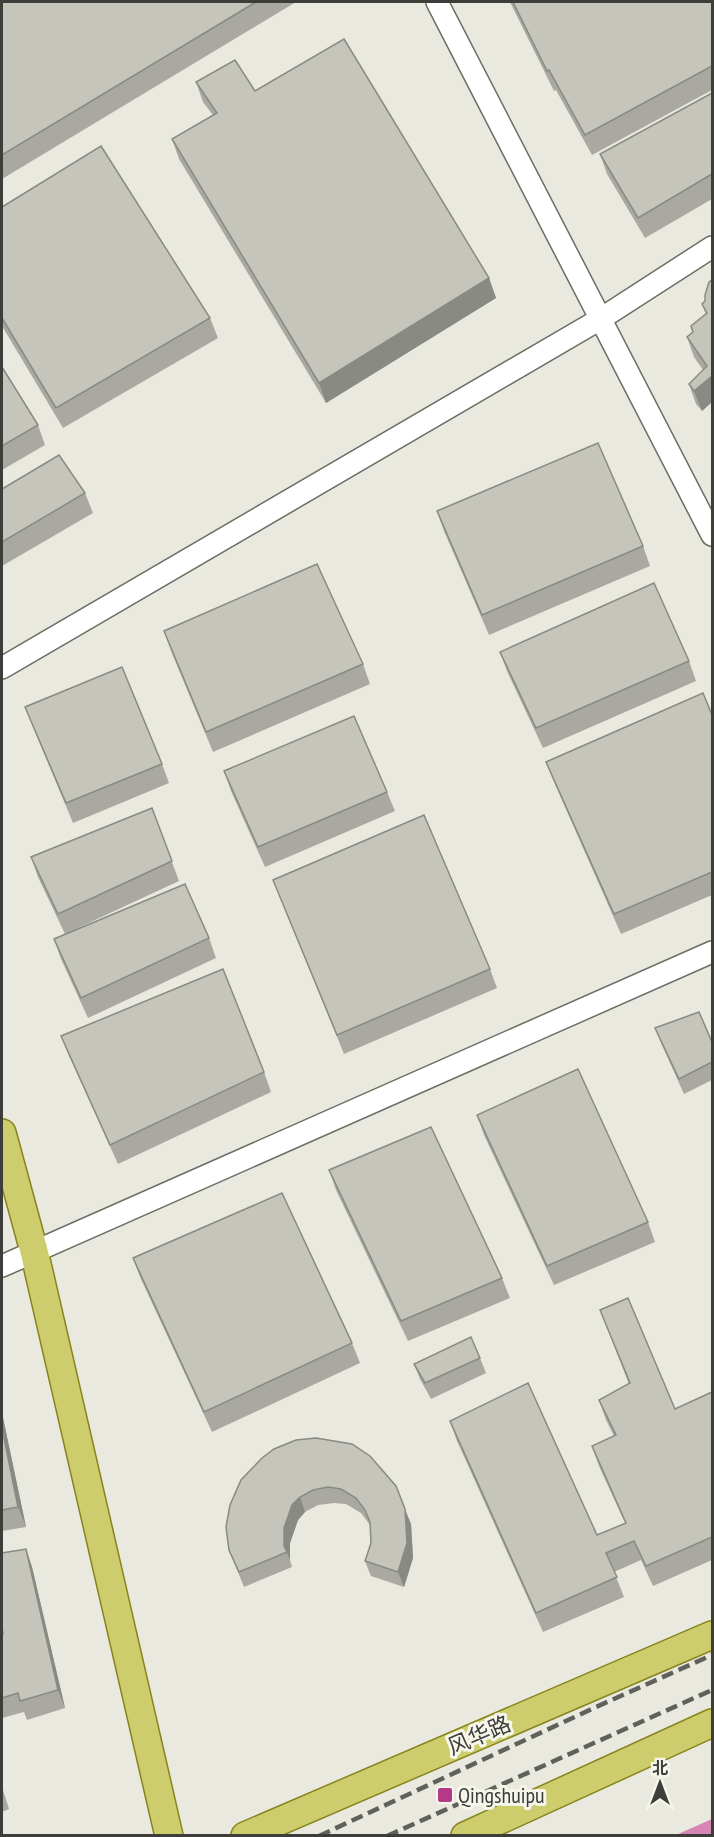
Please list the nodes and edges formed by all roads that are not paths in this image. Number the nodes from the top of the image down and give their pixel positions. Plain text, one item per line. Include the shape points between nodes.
1 (437, 2) edge
2 (712, 247) edge
3 (602, 318) junction
4 (712, 535) edge
5 (2, 668) edge
6 (712, 952) edge
7 (2, 1133) edge
8 (34, 1251) junction
9 (2, 1266) edge
10 (712, 1635) edge
11 (712, 1724) edge
12 (169, 1836) edge
13 (245, 1836) edge
14 (465, 1836) edge

1 - 3 street
2 - 3 street
3 - 4 street
3 - 5 street
6 - 8 street
7 - 8 main road
8 - 9 street
8 - 12 main road
10 - 13 main road, 风华路
11 - 14 main road

